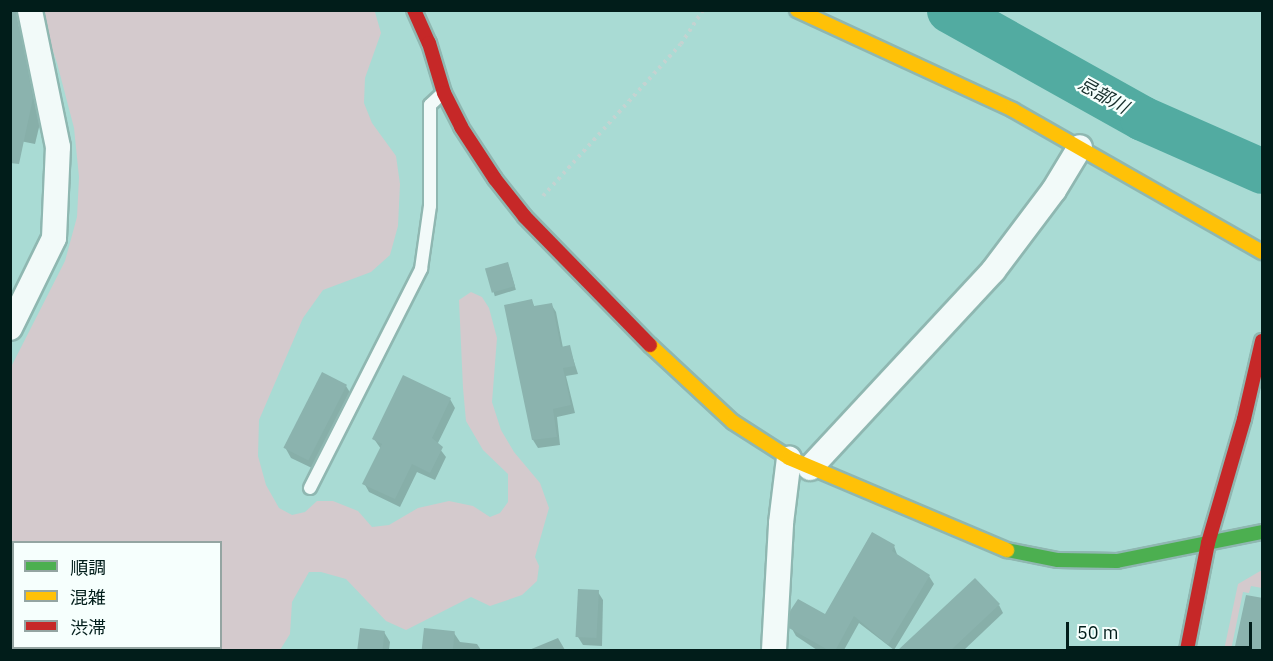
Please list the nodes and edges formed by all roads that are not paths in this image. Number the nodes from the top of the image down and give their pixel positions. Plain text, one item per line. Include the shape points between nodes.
1 (30, 10) edge
2 (414, 10) edge
3 (797, 10) edge
4 (444, 93) junction
5 (1080, 147) junction
6 (1263, 252) edge
7 (10, 328) edge
8 (1263, 340) edge
9 (799, 463) junction
10 (310, 488) dead end
11 (1263, 532) edge
12 (1208, 543) junction
13 (774, 651) edge
14 (1187, 651) edge

1 - 7 street via 58,147 54,238
2 - 4 street
3 - 5 street via 1013,110
4 - 9 street via 461,127 525,217 677,372 733,422
4 - 10 lane via 430,105 430,206 421,269
5 - 6 street
5 - 9 street via 1047,200 993,271
8 - 12 street
9 - 12 street via 1004,549 1058,560 1117,561
9 - 13 street via 780,523
11 - 12 street
12 - 14 street

